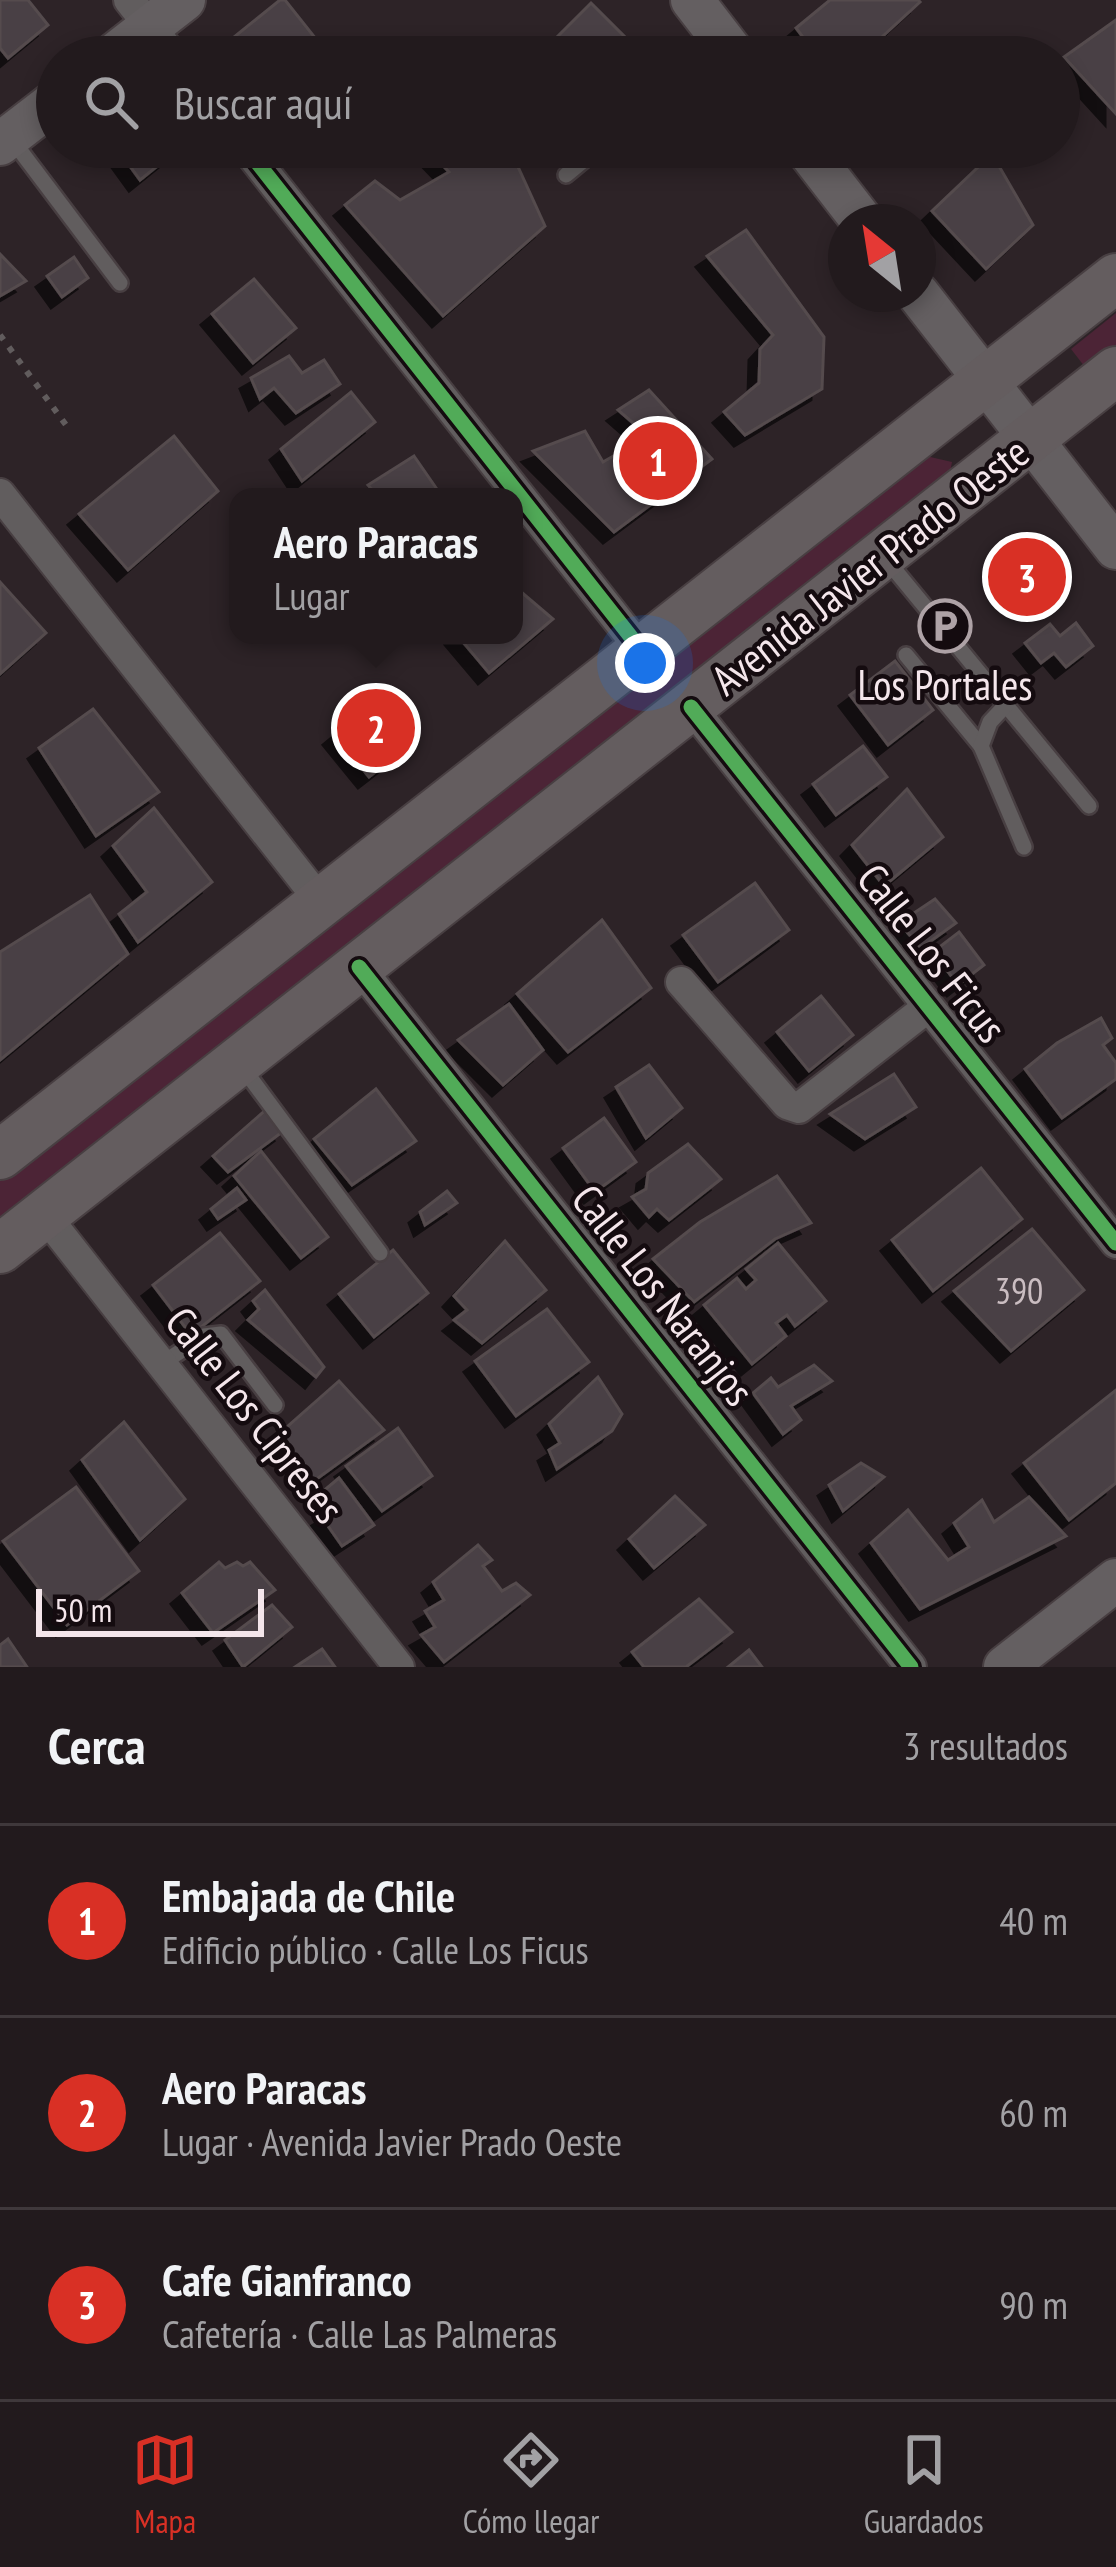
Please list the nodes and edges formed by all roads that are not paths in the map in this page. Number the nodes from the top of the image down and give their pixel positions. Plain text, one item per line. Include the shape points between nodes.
1 (184, 0) edge
2 (692, 0) edge
3 (151, 28) edge
4 (714, 36) edge
5 (36, 116) edge
6 (5, 140) edge
7 (262, 168) edge
8 (574, 168) edge
9 (821, 168) edge
10 (566, 175) dead end
11 (848, 204) edge
12 (1116, 278) edge
13 (120, 283) dead end
14 (931, 312) edge
15 (1116, 371) edge
16 (984, 382) junction
17 (1031, 440) junction
18 (514, 488) edge
19 (0, 494) edge
20 (523, 500) edge
21 (1116, 548) edge
22 (883, 556) junction
23 (642, 651) junction
24 (906, 655) dead end
25 (1006, 705) junction
26 (691, 706) junction
27 (982, 746) junction
28 (1089, 806) dead end
29 (1024, 848) dead end
30 (321, 902) junction
31 (359, 967) junction
32 (682, 982) dead end
33 (928, 1007) junction
34 (238, 1062) junction
35 (0, 1154) edge
36 (44, 1214) junction
37 (1116, 1243) edge
38 (0, 1249) edge
39 (380, 1253) dead end
40 (161, 1364) junction
41 (275, 1405) dead end
42 (1116, 1580) edge
43 (1010, 1665) edge
44 (399, 1667) edge
45 (911, 1667) edge

1 - 3 street
2 - 4 street
5 - 6 street
6 - 13 lane
7 - 18 street
8 - 10 lane
9 - 11 street
12 - 16 main road, Avenida Javier Prado Oeste
14 - 16 street
15 - 17 main road, Avenida Javier Prado Oeste
16 - 17 street
16 - 23 main road, Avenida Javier Prado Oeste
17 - 21 street
17 - 22 main road, Avenida Javier Prado Oeste
19 - 30 street
20 - 23 street
22 - 25 lane
22 - 26 main road, Avenida Javier Prado Oeste
23 - 30 main road, Avenida Javier Prado Oeste
24 - 27 lane
25 - 27 lane
25 - 28 lane
26 - 31 main road, Avenida Javier Prado Oeste
26 - 33 street, Calle Los Ficus
27 - 29 lane
30 - 35 main road, Avenida Javier Prado Oeste
31 - 34 main road, Avenida Javier Prado Oeste
31 - 45 street, Calle Los Naranjos
32 - 33 street via 787,1104 799,1108
33 - 37 street, Calle Los Ficus
34 - 36 main road, Avenida Javier Prado Oeste
34 - 39 lane
36 - 38 main road, Avenida Javier Prado Oeste
36 - 40 street, Calle Los Cipreses
40 - 41 lane via 221,1334
40 - 44 street, Calle Los Cipreses
42 - 43 street

